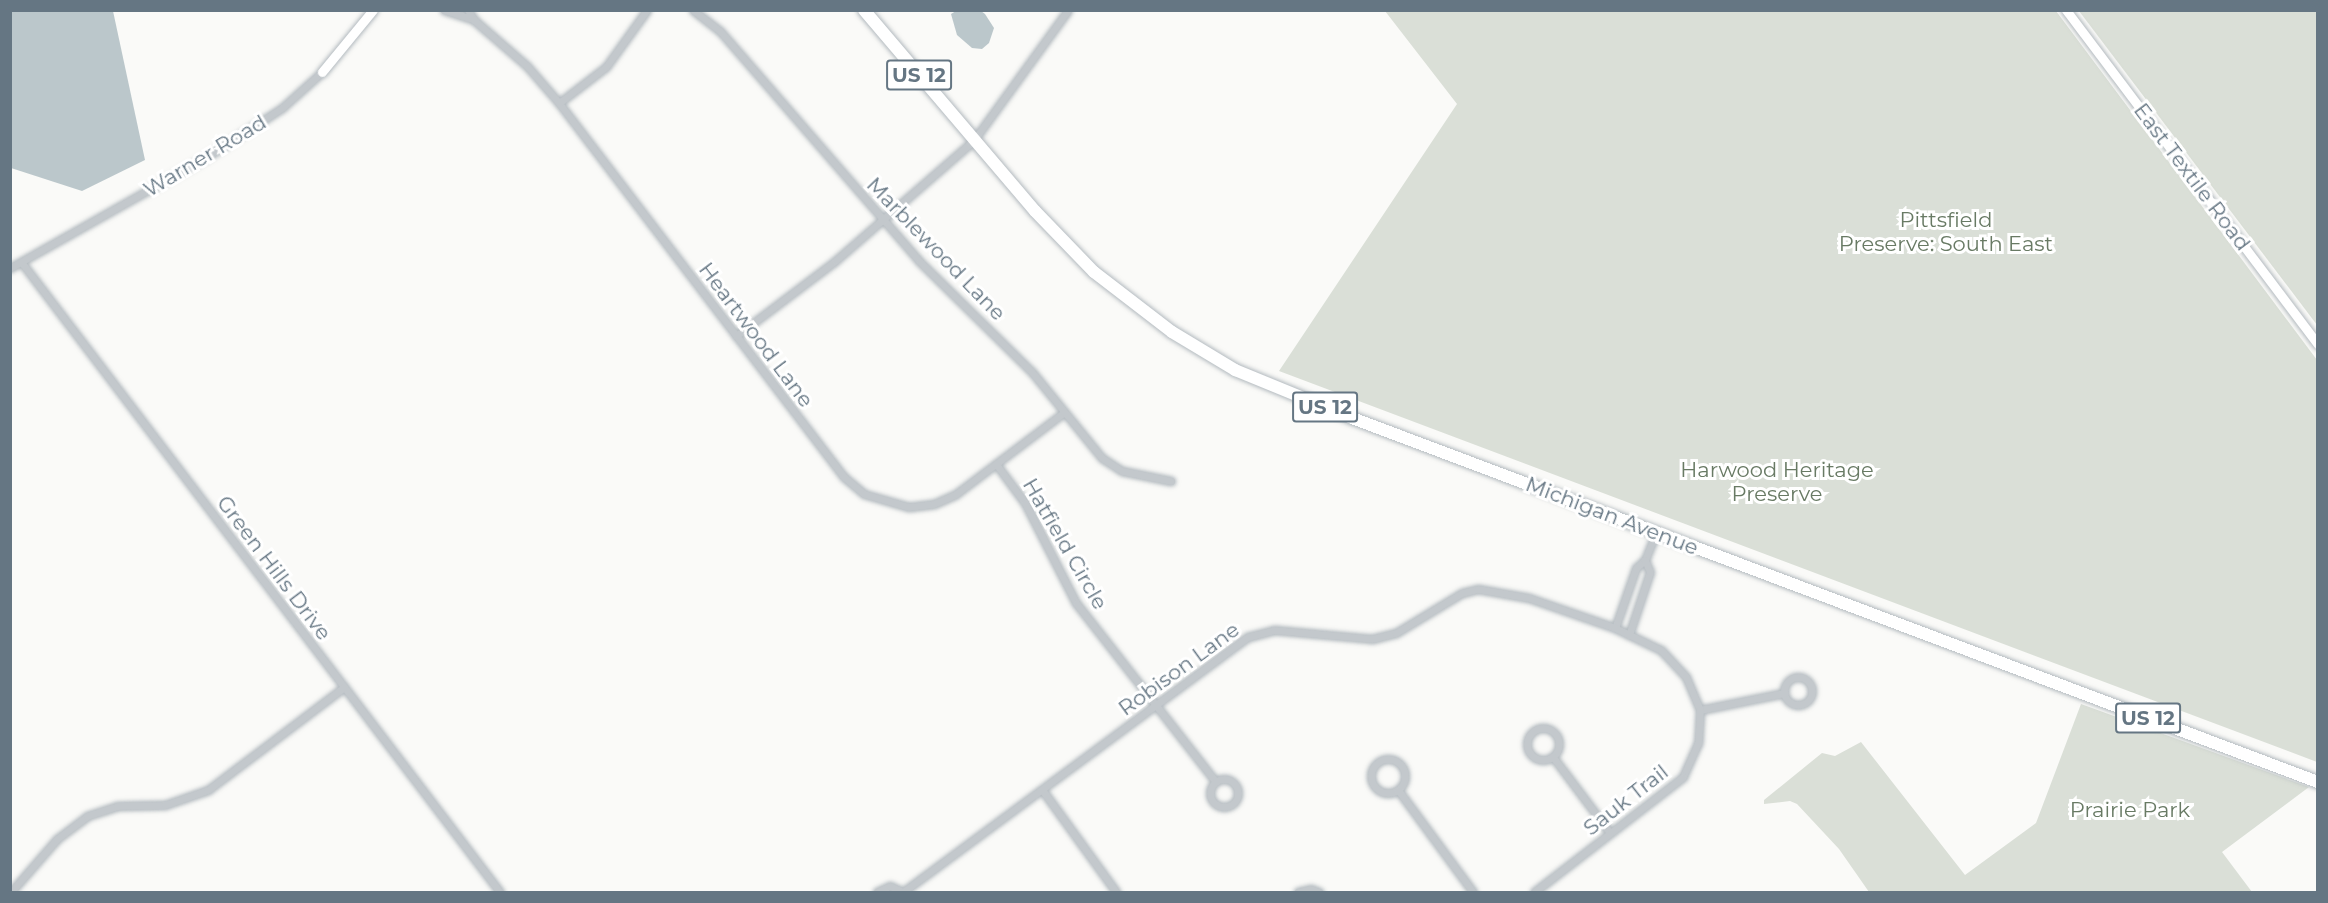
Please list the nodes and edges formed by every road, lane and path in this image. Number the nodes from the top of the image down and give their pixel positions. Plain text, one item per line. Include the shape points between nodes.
1 (373, 10) edge
2 (444, 10) edge
3 (468, 10) edge
4 (647, 10) edge
5 (693, 10) edge
6 (864, 10) edge
7 (1068, 10) edge
8 (2066, 10) edge
9 (474, 20) junction
10 (322, 72) joint
11 (559, 103) junction
12 (975, 140) junction
13 (882, 220) junction
14 (22, 263) junction
15 (10, 268) edge
16 (736, 336) junction
17 (2318, 344) edge
18 (1063, 413) junction
19 (996, 464) junction
20 (1171, 481) dead end
21 (1656, 533) junction
22 (1645, 560) junction
23 (1615, 628) junction
24 (1629, 635) junction
25 (344, 687) junction
26 (1784, 693) junction
27 (1154, 706) junction
28 (1700, 710) junction
29 (1553, 757) junction
30 (1216, 782) junction
31 (2318, 782) edge
32 (1398, 790) junction
33 (1043, 791) junction
34 (1610, 833) junction
35 (11, 892) edge
36 (500, 892) edge
37 (877, 892) edge
38 (903, 892) edge
39 (1116, 892) edge
40 (1298, 892) edge
41 (1319, 892) edge
42 (1473, 892) edge
43 (1534, 892) edge

1 - 10 main road, Warner Road
2 - 9 street, Heartwood Lane
3 - 9 street, Heartwood Lane
4 - 11 street via 606,68
5 - 13 street, Marblewood Lane via 720,32
6 - 12 highway, US 12
7 - 12 street
8 - 17 main road, East Textile Road
9 - 11 street, Heartwood Lane via 527,66
10 - 14 street, Warner Road via 253,128
11 - 16 street, Heartwood Lane
12 - 13 street
12 - 21 highway, Michigan Avenue / US 12 via 1094,272 1142,311 1211,356 1275,388
13 - 16 street
13 - 18 street, Marblewood Lane via 1007,345
14 - 15 street, Warner Road
14 - 25 street, Green Hills Drive
16 - 19 street, Heartwood Lane via 844,477 864,494 909,507 934,504 956,494
18 - 19 street, Heartwood Lane
18 - 20 street, Marblewood Lane via 1102,458 1122,471
19 - 27 street, Hatfield Circle via 1026,503 1076,603
21 - 22 street
21 - 31 highway, Michigan Avenue / US 12
22 - 23 street via 1636,568
22 - 24 street via 1650,572
23 - 24 street, Sauk Trail
23 - 27 street, Robison Lane via 1511,592 1478,589 1462,593 1396,633 1372,639 1274,630 1260,633 1234,646
24 - 28 street, Sauk Trail via 1676,663
25 - 35 street via 208,790 165,805 117,806 87,816 57,839
25 - 36 street, Green Hills Drive
26 - 26 street via 1788,702 1797,705 1805,703 1812,692 1806,680 1797,678 1789,681
26 - 28 street
27 - 30 street, Hatfield Circle
27 - 33 street, Robison Lane
28 - 34 street, Sauk Trail via 1698,743 1683,777
29 - 29 street via 1559,742 1554,733 1545,728 1534,730 1527,743 1530,753 1538,759
29 - 34 street
30 - 30 street, Hatfield Circle via 1211,791 1213,801 1222,807 1232,805 1238,796 1236,785 1227,780
32 - 32 street via 1404,780 1403,769 1396,761 1381,761 1372,773 1373,783 1387,793
32 - 42 street
33 - 38 street, Robison Lane
33 - 39 street
34 - 43 street, Sauk Trail
37 - 38 street, Robison Lane via 890,886
40 - 41 street

